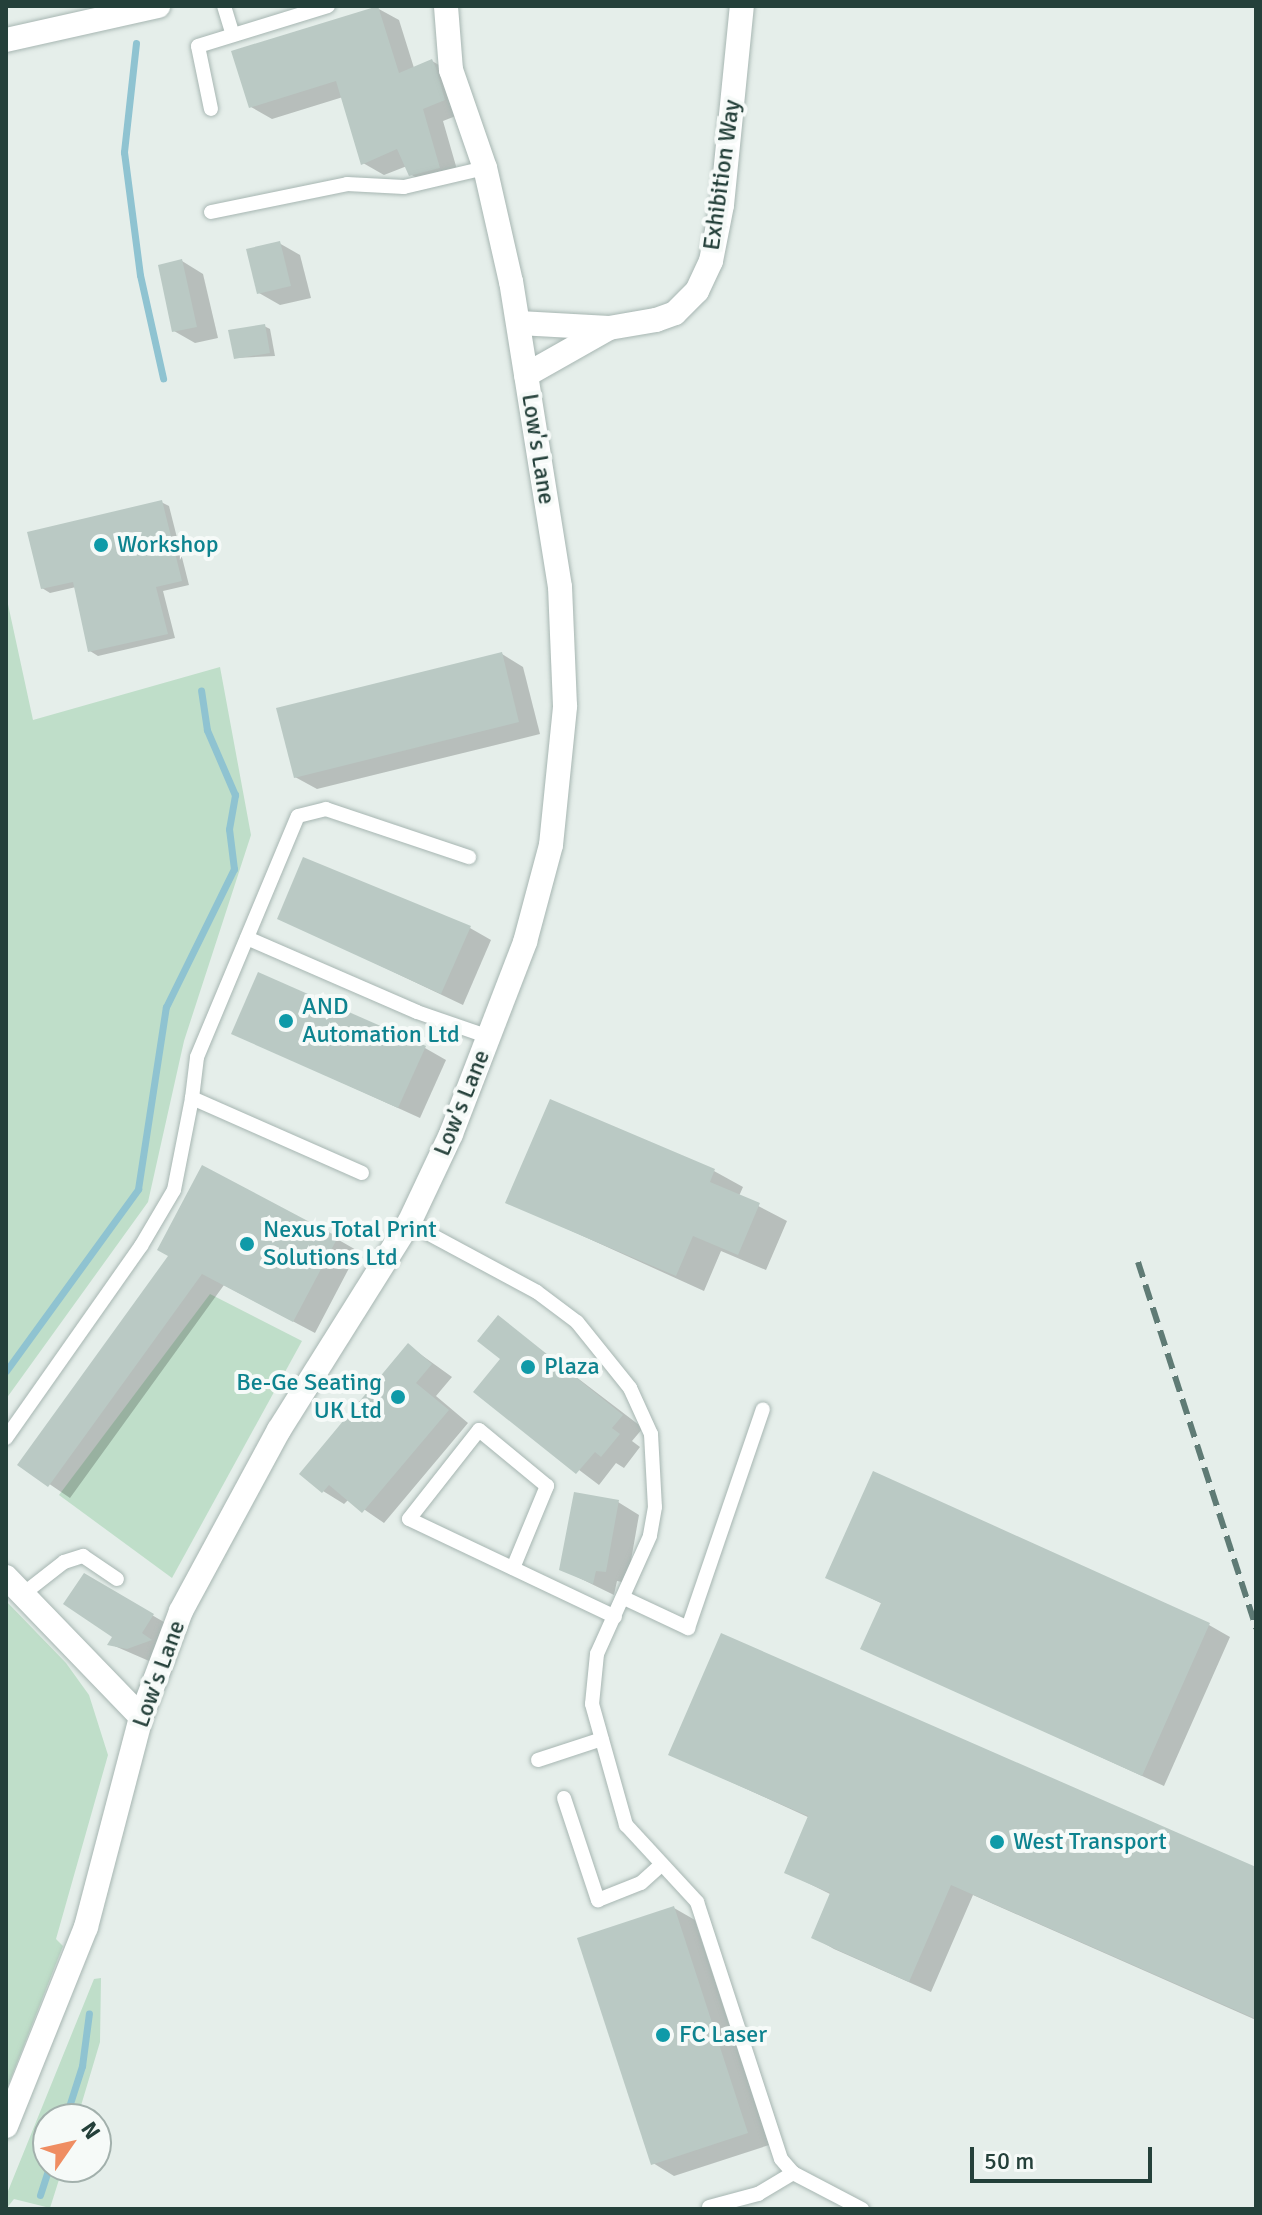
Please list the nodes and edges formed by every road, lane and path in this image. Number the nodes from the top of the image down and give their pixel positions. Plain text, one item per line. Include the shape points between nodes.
1 (158, 6) edge
2 (224, 6) edge
3 (328, 6) edge
4 (446, 6) edge
5 (742, 6) edge
6 (89, 14) edge
7 (233, 35) junction
8 (6, 40) edge
9 (211, 109) dead end
10 (485, 168) junction
11 (211, 212) dead end
12 (519, 323) junction
13 (609, 328) junction
14 (526, 375) junction
15 (469, 857) dead end
16 (247, 938) junction
17 (489, 1037) junction
18 (192, 1098) junction
19 (362, 1173) dead end
20 (409, 1223) junction
21 (763, 1409) dead end
22 (6, 1438) edge
23 (513, 1568) junction
24 (117, 1579) dead end
25 (14, 1585) edge
26 (624, 1598) junction
27 (615, 1617) junction
28 (141, 1717) junction
29 (602, 1739) junction
30 (538, 1760) dead end
31 (564, 1798) dead end
32 (660, 1866) junction
33 (6, 2126) edge
34 (793, 2173) junction
35 (709, 2207) dead end
36 (862, 2209) edge

1 - 6 street
2 - 7 lane
3 - 7 lane
4 - 10 street, Low's Lane via 451,70
5 - 13 street, Exhibition Way via 722,205 705,277 675,313
6 - 8 street
7 - 9 lane via 195,51
10 - 11 lane via 404,187 347,184
10 - 12 street, Low's Lane
12 - 13 street, Exhibition Way
12 - 14 street, Low's Lane
13 - 14 street, Exhibition Way
14 - 17 street, Low's Lane via 563,618 563,760 538,896
15 - 16 lane via 326,809 298,816
16 - 17 lane via 417,1012
16 - 18 lane via 197,1057
17 - 20 street, Low's Lane
18 - 19 lane
18 - 22 lane via 174,1190 141,1246
20 - 26 lane via 537,1292 567,1314 610,1356 630,1388 651,1434 655,1507 650,1536
20 - 28 street, Low's Lane via 234,1506 181,1611
21 - 26 lane via 688,1628
23 - 23 lane via 409,1519 479,1430 547,1486
23 - 27 lane
24 - 25 lane via 83,1556
25 - 28 street
26 - 27 lane
27 - 29 lane via 597,1654 593,1683 592,1704
28 - 33 street, Low's Lane via 86,1927
29 - 30 lane
29 - 32 lane via 626,1825
31 - 32 lane via 598,1900 641,1883
32 - 34 lane via 691,1893 705,1920 781,2159
34 - 35 lane via 758,2194
34 - 36 lane

